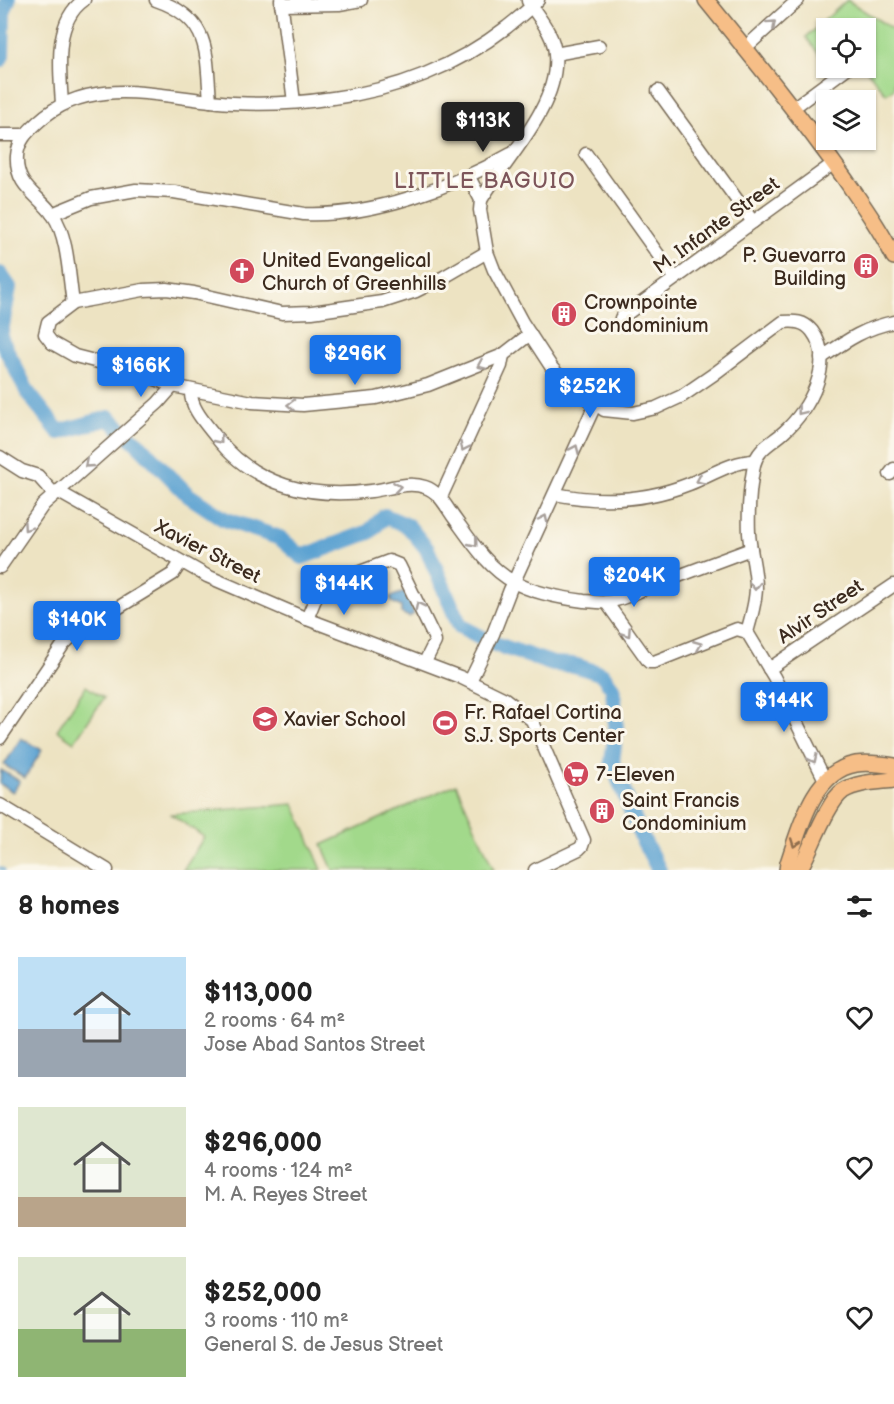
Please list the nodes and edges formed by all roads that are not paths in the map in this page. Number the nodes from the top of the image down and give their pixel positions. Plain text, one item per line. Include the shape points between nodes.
1 (84, 0) edge
2 (156, 0) edge
3 (361, 0) edge
4 (706, 0) edge
5 (798, 0) edge
6 (281, 2) edge
7 (532, 2) edge
8 (599, 46) dead end
9 (745, 48) junction
10 (555, 54) junction
11 (834, 78) edge
12 (658, 91) dead end
13 (210, 101) junction
14 (294, 102) junction
15 (62, 104) junction
16 (793, 108) junction
17 (0, 135) edge
18 (24, 135) junction
19 (511, 154) junction
20 (586, 154) dead end
21 (834, 163) junction
22 (468, 177) junction
23 (481, 200) junction
24 (52, 214) junction
25 (753, 222) junction
26 (487, 252) junction
27 (894, 257) edge
28 (675, 278) junction
29 (73, 303) junction
30 (621, 318) dead end
31 (894, 322) edge
32 (530, 334) junction
33 (503, 355) junction
34 (821, 358) junction
35 (173, 386) junction
36 (191, 391) junction
37 (595, 405) junction
38 (0, 457) edge
39 (755, 461) junction
40 (53, 491) junction
41 (555, 494) junction
42 (441, 497) junction
43 (751, 549) junction
44 (181, 562) junction
45 (0, 567) edge
46 (514, 582) junction
47 (894, 585) edge
48 (606, 602) junction
49 (307, 619) junction
50 (747, 632) junction
51 (425, 662) junction
52 (769, 669) junction
53 (470, 681) junction
54 (0, 738) edge
55 (894, 766) edge
56 (825, 780) junction
57 (894, 780) edge
58 (0, 805) edge
59 (107, 870) edge
60 (535, 870) edge
61 (787, 870) edge
62 (799, 870) edge

1 - 15 street via 65,25 60,66
2 - 13 street via 180,12 200,32
3 - 6 street via 339,4
4 - 9 main road
9 -> 5 street
6 - 14 street
7 - 10 street
7 - 14 street via 490,40 433,71 365,93
8 - 10 street
9 - 16 main road
10 - 19 street via 550,89 527,136
11 - 16 street
12 - 25 street
13 - 14 street
13 - 15 street via 130,91
15 - 18 street
16 - 21 main road
17 - 18 street
18 - 24 street via 17,159 21,180
19 - 22 street
19 - 23 street
20 - 28 street
21 - 25 street, M. Infante Street
21 - 27 main road via 874,220
22 - 23 street
22 - 24 street via 398,201 322,215 174,192 136,190 91,198
23 - 26 street
24 - 29 street via 62,233
25 - 28 street, M. Infante Street
26 - 29 street via 416,291 352,307 282,313 167,289
26 - 32 street
28 - 30 street, M. Infante Street
29 - 35 street via 48,322 45,334 52,344 75,356 141,373
31 - 34 street via 863,331
32 - 33 street
32 - 37 street via 552,368
33 -> 36 street via 428,385 351,402 274,404
33 -> 42 street
34 - 37 street via 819,343 808,326 783,322 714,375 665,404 633,413
34 -> 39 street via 809,401
35 - 36 street
35 -> 40 street via 124,434
36 -> 42 street via 199,415 222,445 238,462 268,479 291,487 344,493 420,486
41 -> 37 street
38 - 40 street, Xavier Street via 38,487
39 -> 41 street via 654,496 617,500
39 - 43 street via 749,519
40 - 44 street, Xavier Street
40 -> 45 street
46 -> 41 street
42 -> 46 street via 487,559
43 - 48 street
43 -> 50 street via 756,588
44 - 49 street, Xavier Street
44 - 54 street via 173,573 72,636
46 - 48 street via 555,596
46 - 53 street
47 - 52 street, Alvir Street
48 -> 50 street via 649,662 737,629
49 - 51 street, Xavier Street
51 -> 49 street via 434,637 394,561 320,587
50 - 52 street
51 - 53 street, Xavier Street
52 -> 56 street
53 - 60 street, Xavier Street via 505,699 532,720 585,840 579,849
55 - 56 main road via 856,764 832,773
56 -> 61 main road via 801,826
57 - 62 main road via 842,792
58 - 59 street

